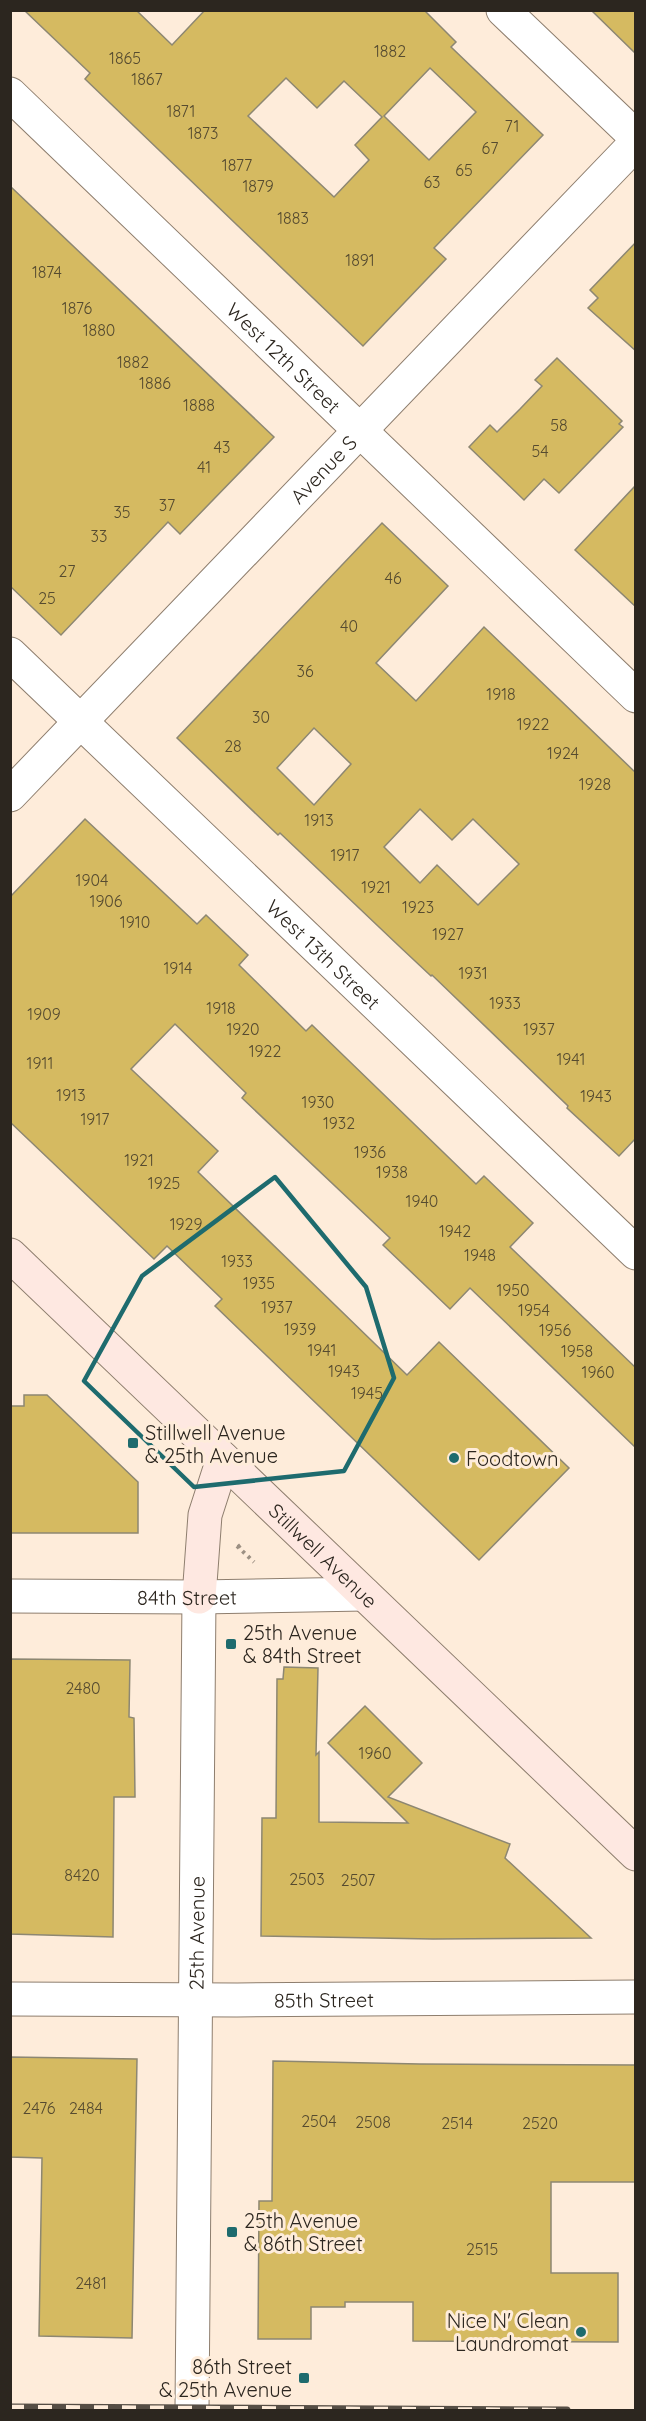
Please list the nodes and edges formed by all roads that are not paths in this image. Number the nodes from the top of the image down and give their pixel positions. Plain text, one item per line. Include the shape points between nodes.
1 (503, 10) edge
2 (10, 94) edge
3 (636, 137) edge
4 (636, 144) edge
5 (360, 430) junction
6 (10, 654) edge
7 (636, 696) edge
8 (81, 721) junction
9 (10, 795) edge
10 (636, 1253) edge
11 (10, 1256) edge
12 (223, 1459) junction
13 (364, 1594) junction
14 (10, 1596) edge
15 (199, 1597) junction
16 (636, 1854) edge
17 (636, 1997) edge
18 (10, 1999) edge
19 (195, 2000) junction
20 (192, 2410) edge

1 - 3 street
2 - 5 street, West 12th Street
4 - 5 street, Avenue S
5 - 7 street, West 12th Street
5 - 8 street, Avenue S
6 - 8 street, West 13th Street
8 - 9 street, Avenue S
8 - 10 street, West 13th Street
11 - 12 main road, Stillwell Avenue
12 - 13 main road, Stillwell Avenue
12 - 15 main road, 25th Avenue via 205,1515
13 - 15 street, 84th Street
13 - 16 main road, Stillwell Avenue
14 - 15 street, 84th Street
15 - 19 street, 25th Avenue
17 - 19 street, 85th Street
18 - 19 street, 85th Street
19 - 20 street, 25th Avenue

